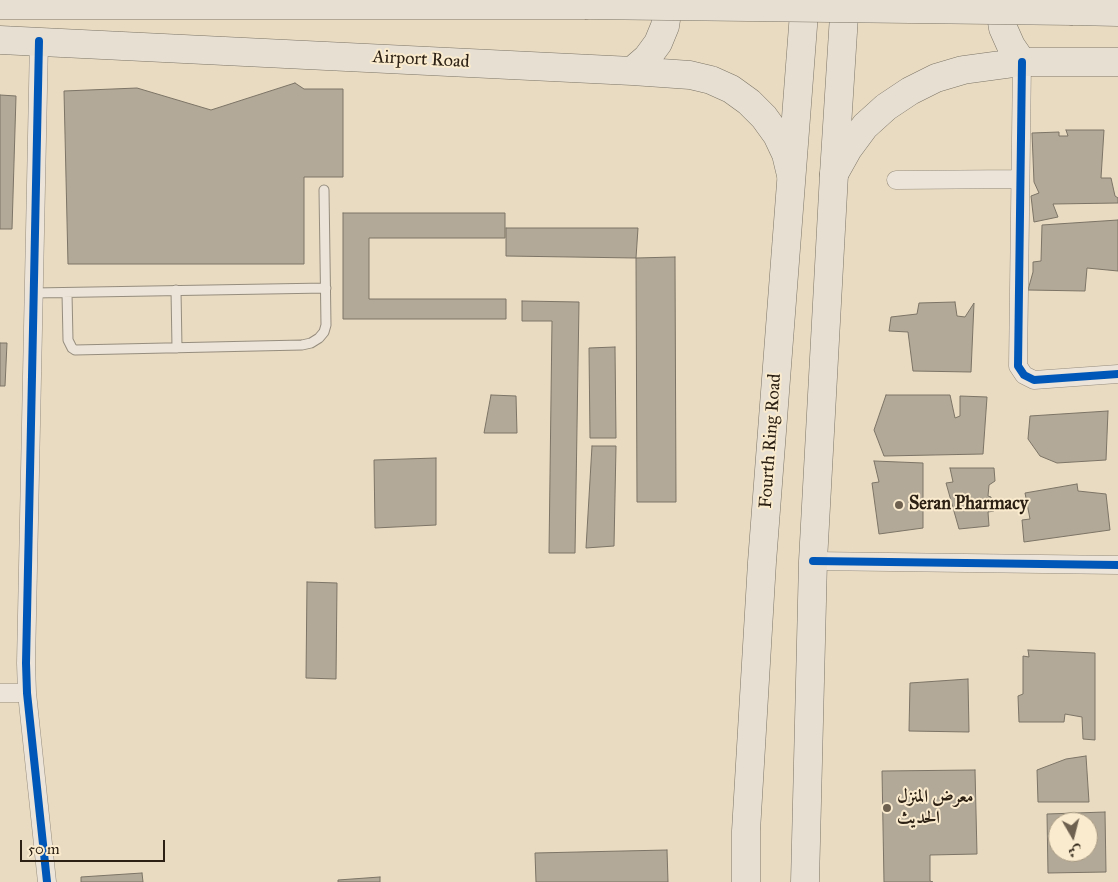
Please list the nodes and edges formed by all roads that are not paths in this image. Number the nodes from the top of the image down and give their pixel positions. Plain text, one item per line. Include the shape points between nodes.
1 (669, 0) edge
2 (805, 0) edge
3 (846, 0) edge
4 (1000, 0) edge
5 (0, 5) edge
6 (1118, 12) edge
7 (0, 40) edge
8 (39, 41) junction
9 (1022, 62) junction
10 (1118, 62) edge
11 (632, 70) junction
12 (834, 174) junction
13 (791, 175) junction
14 (1020, 179) junction
15 (896, 180) dead end
16 (324, 190) dead end
17 (326, 288) junction
18 (176, 290) junction
19 (34, 293) junction
20 (67, 293) junction
21 (177, 348) junction
22 (1118, 374) edge
23 (813, 561) junction
24 (1118, 564) edge
25 (0, 693) edge
26 (27, 693) junction
27 (47, 882) edge
28 (746, 882) edge
29 (805, 882) edge

1 - 11 main road via 658,44
2 - 13 main road, Fourth Ring Road
3 - 12 main road
4 - 9 main road via 1003,28
5 - 6 main road, bridge via 585,5
7 - 8 main road, Airport Road
8 - 11 main road, Airport Road
8 - 19 street
9 - 10 main road
9 - 12 main road via 963,70 936,78 910,91 866,126
9 - 14 street
11 - 13 main road, Airport Road via 690,75 731,89 749,102 768,123 786,154
12 - 23 main road
13 - 28 main road, Fourth Ring Road via 762,562 746,831
14 - 15 street
14 - 22 street via 1018,366 1024,375 1034,380
16 - 17 lane
17 - 18 lane
17 - 21 lane via 326,325 324,332 311,343
18 - 20 lane
18 - 21 lane
19 - 20 lane
19 - 26 street
20 - 21 lane via 68,340 75,350
23 - 24 street
23 - 29 main road
25 - 26 street
26 - 27 street

